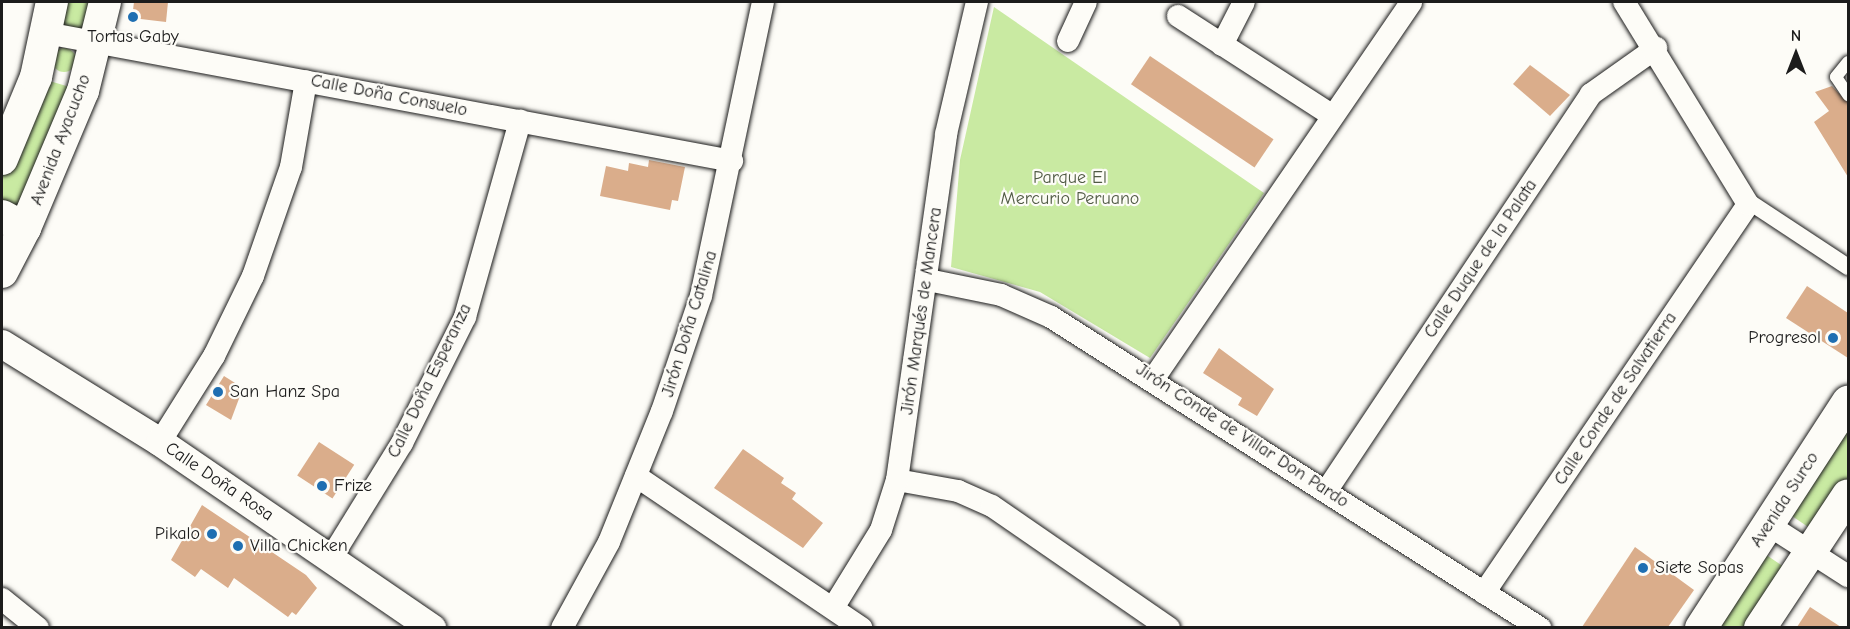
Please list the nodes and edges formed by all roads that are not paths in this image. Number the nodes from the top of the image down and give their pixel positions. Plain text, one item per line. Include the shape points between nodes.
1 (52, 2) edge
2 (105, 2) edge
3 (763, 2) edge
4 (977, 2) edge
5 (1086, 2) edge
6 (1244, 2) edge
7 (1411, 2) edge
8 (1624, 2) edge
9 (1178, 16) dead end
10 (46, 33) junction
11 (1068, 41) dead end
12 (98, 42) junction
13 (1222, 45) junction
14 (1656, 48) junction
15 (1848, 62) edge
16 (36, 76) junction
17 (306, 81) junction
18 (1847, 90) edge
19 (82, 91) junction
20 (1333, 116) junction
21 (520, 121) junction
22 (2, 159) edge
23 (732, 161) junction
24 (1748, 203) junction
25 (14, 222) edge
26 (1848, 267) edge
27 (2, 272) edge
28 (928, 280) junction
29 (2, 344) edge
30 (1154, 378) junction
31 (1848, 402) edge
32 (160, 442) junction
33 (636, 476) junction
34 (897, 480) junction
35 (1327, 490) junction
36 (1848, 495) edge
37 (1770, 526) junction
38 (1811, 553) junction
39 (331, 558) junction
40 (1848, 576) edge
41 (1484, 593) junction
42 (2, 599) edge
43 (833, 608) junction
44 (38, 627) edge
45 (432, 627) edge
46 (562, 627) edge
47 (861, 627) edge
48 (1169, 627) edge
49 (1540, 627) edge
50 (1701, 627) edge
51 (1760, 627) edge

1 - 10 main road
2 - 12 main road, Avenida Ayacucho
3 - 23 street, Jirón Doña Catalina
4 - 28 street, Jirón Marqués de Mancera via 946,134
5 - 11 street
6 - 13 street
7 - 20 street
8 - 14 street
9 - 13 street
10 - 12 street, Calle Doña Consuelo
10 - 16 main road
12 - 17 street, Calle Doña Consuelo
12 - 19 main road, Avenida Ayacucho
13 - 20 street
14 - 24 street
14 - 35 street, Calle Duque de la Palata via 1591,93
15 - 18 lane via 1836,72
16 - 19 main road
16 - 22 main road
17 - 21 street, Calle Doña Consuelo
17 - 32 street via 291,167 253,276 214,356
19 - 25 main road, Avenida Ayacucho
20 - 30 street
21 - 23 street, Calle Doña Consuelo
21 - 39 street, Calle Doña Esperanza via 465,318 402,443
23 - 33 street, Jirón Doña Catalina via 701,296
24 - 26 street
24 - 41 street, Calle Conde de Salvatierra
25 - 27 main road, Avenida Ayacucho
28 - 30 street, Jirón Conde de Villar Don Pardo via 1016,299
28 - 34 street, Jirón Marqués de Mancera
29 - 32 street, Calle Doña Rosa
30 - 35 street, Jirón Conde de Villar Don Pardo
31 - 37 main road, Avenida Surco
32 - 39 street, Calle Doña Rosa
33 - 43 street
33 - 46 street, Jirón Doña Catalina via 609,542
34 - 43 street, Jirón Marqués de Mancera via 881,530
34 - 48 street via 958,491 992,506
35 - 41 street, Jirón Conde de Villar Don Pardo
36 - 38 main road
37 - 38 street
37 - 50 main road, Avenida Surco
38 - 40 street
38 - 51 main road
39 - 45 street, Calle Doña Rosa
41 - 49 street, Jirón Conde de Villar Don Pardo
42 - 44 street
43 - 47 street

